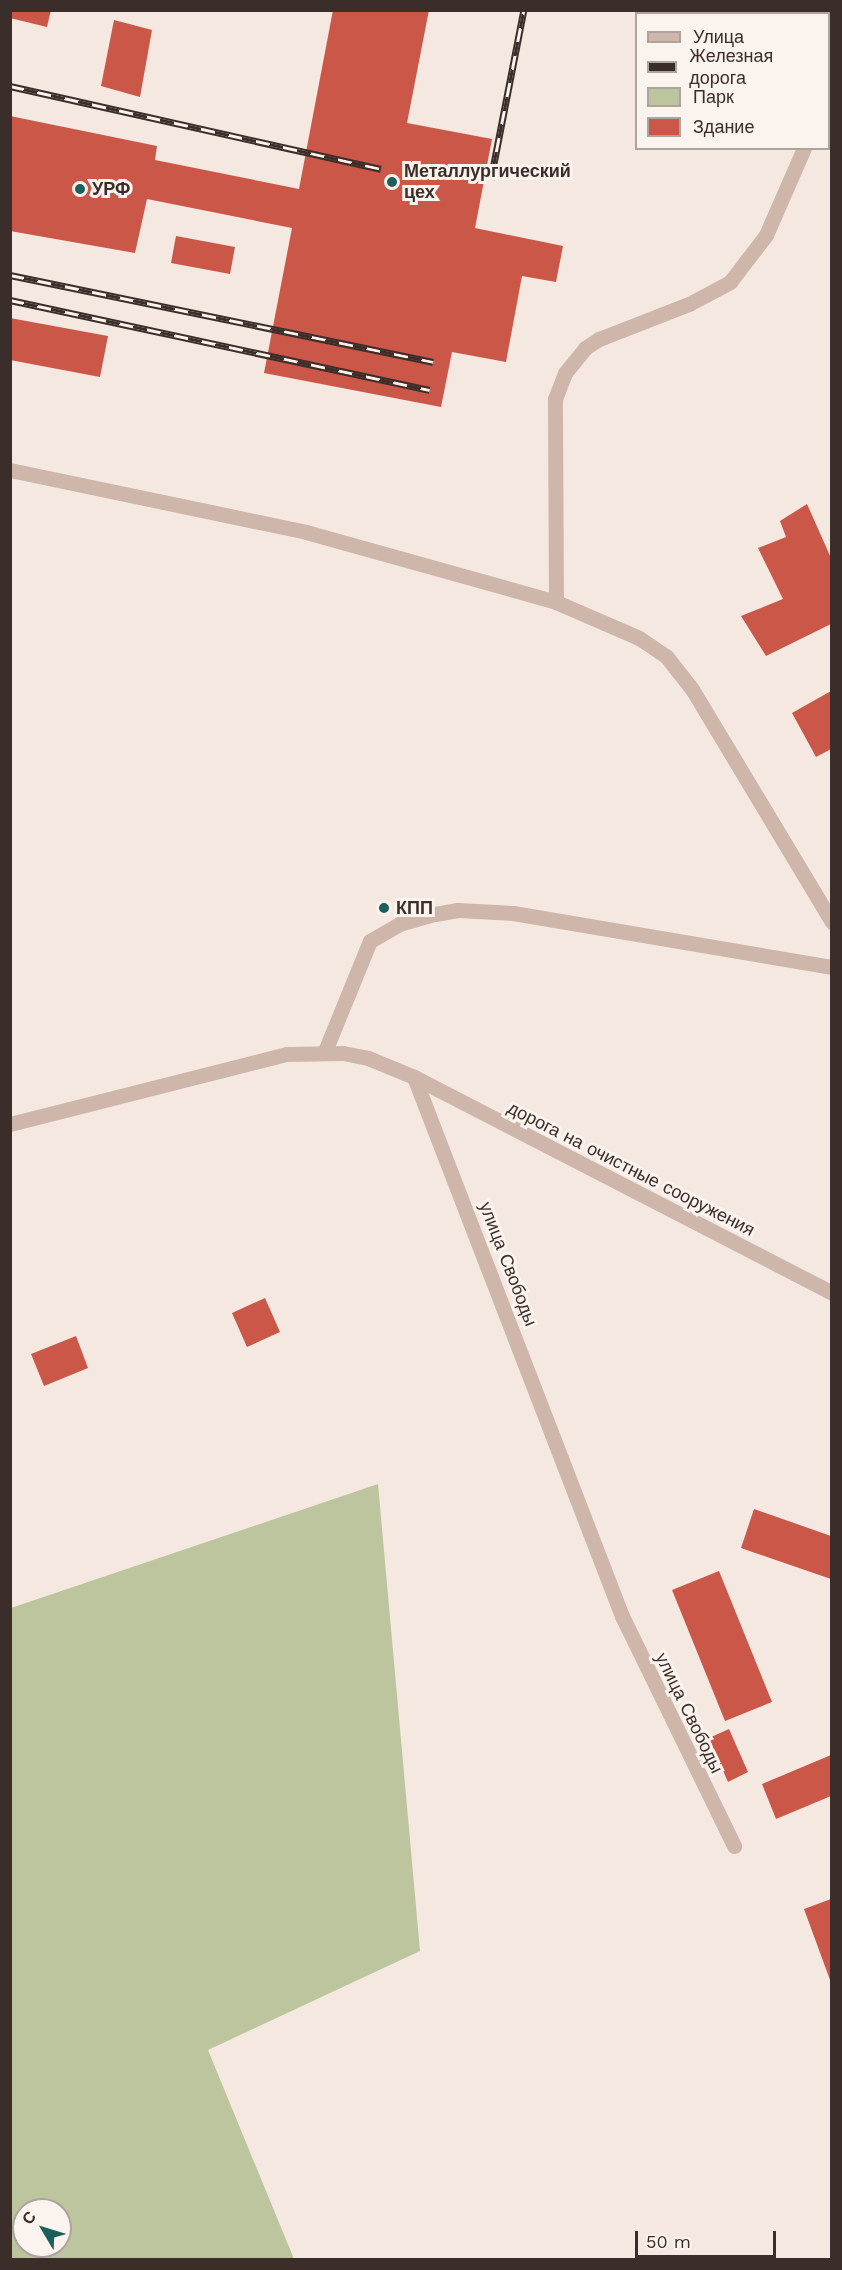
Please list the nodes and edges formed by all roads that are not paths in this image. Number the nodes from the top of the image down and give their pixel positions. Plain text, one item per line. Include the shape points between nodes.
1 (803, 150) edge
2 (10, 470) edge
3 (556, 602) junction
4 (831, 922) edge
5 (831, 967) edge
6 (325, 1051) junction
7 (414, 1077) junction
8 (10, 1124) edge
9 (831, 1293) edge
10 (734, 1846) dead end

1 - 3 street via 766,235 729,282 710,295 599,339 585,348 565,373 555,399
2 - 3 street via 306,532
3 - 4 street via 639,638 679,670
5 - 6 street via 513,913 458,910 399,924 370,940
6 - 7 street via 368,1058
6 - 8 street via 288,1054
7 - 9 street, дорога на очистные сооружения
7 - 10 street, улица Свободы via 622,1616

